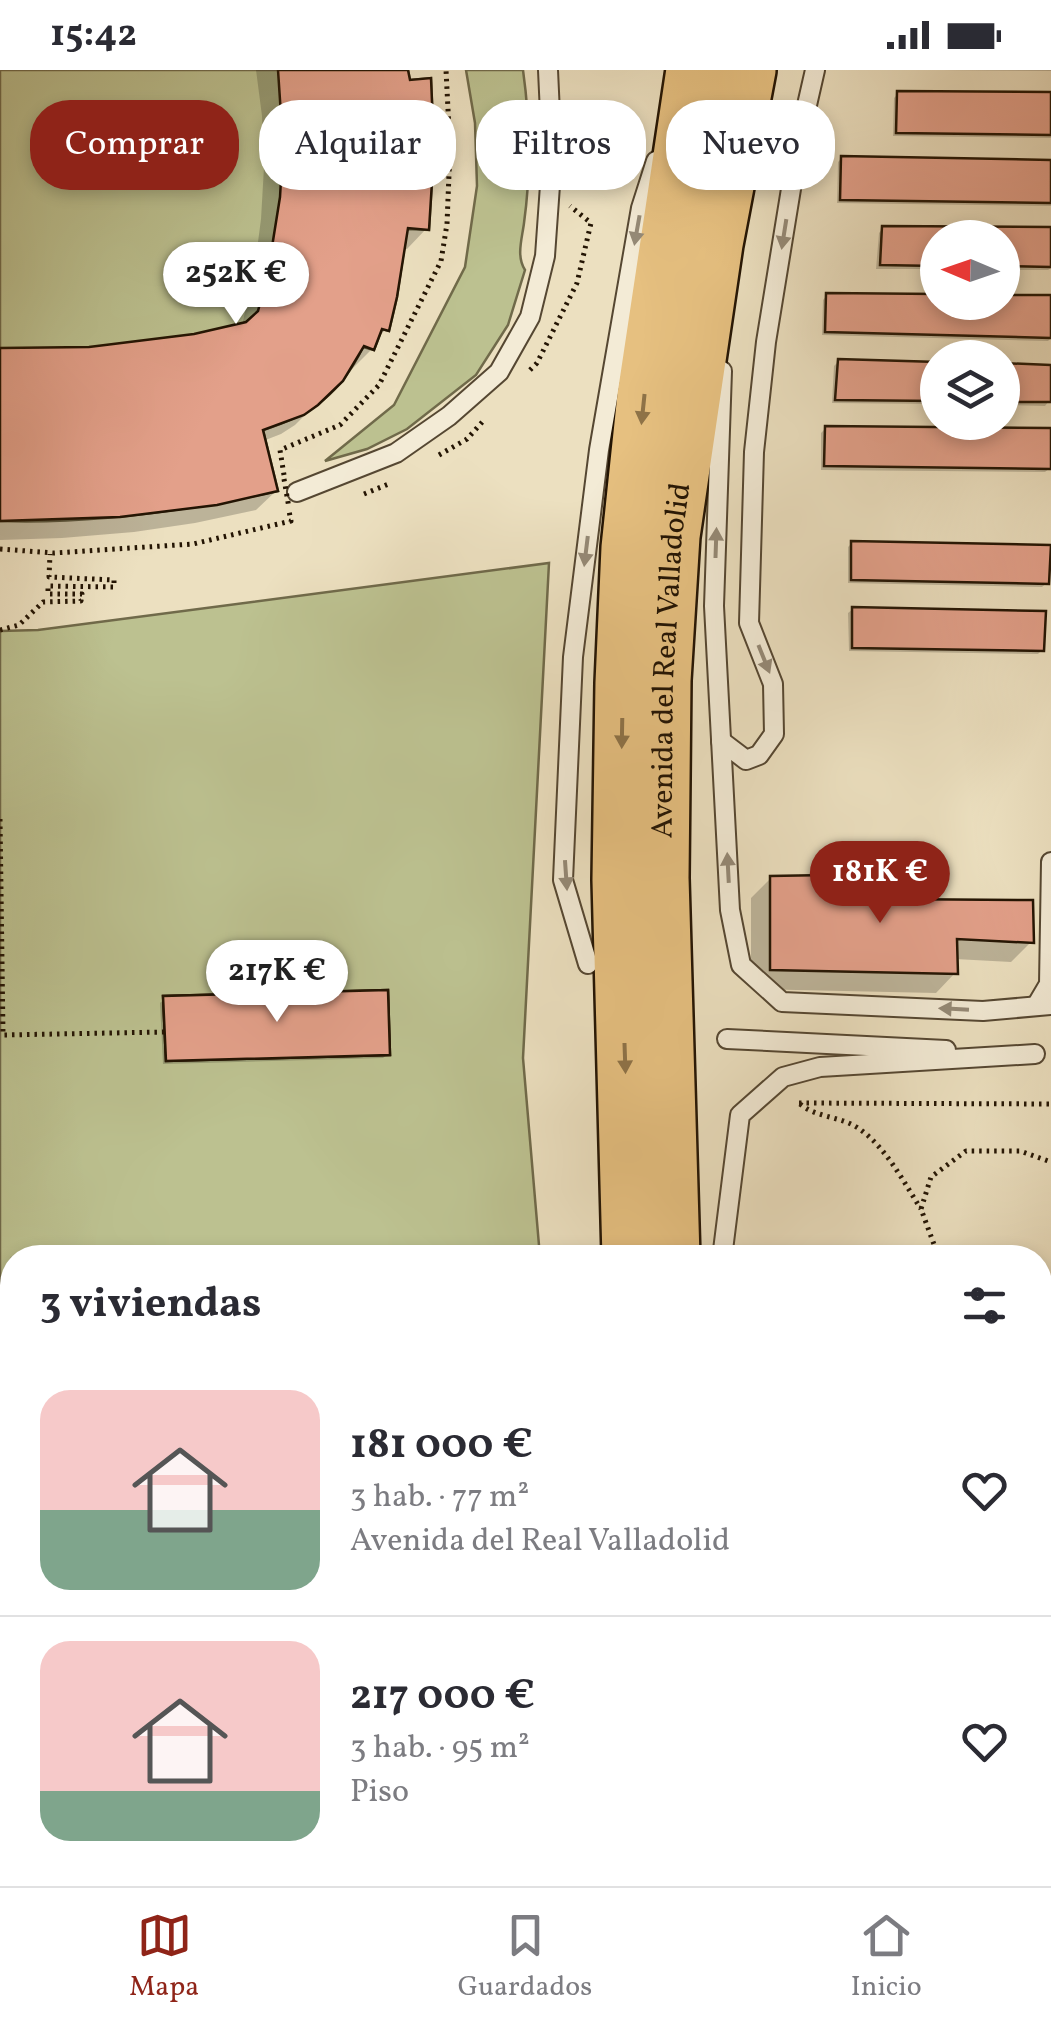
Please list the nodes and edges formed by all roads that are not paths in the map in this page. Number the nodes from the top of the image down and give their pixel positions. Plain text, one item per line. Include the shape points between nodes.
1 (548, 70) edge
2 (686, 70) edge
3 (694, 70) edge
4 (749, 70) edge
5 (815, 70) edge
6 (728, 278) dead end
7 (722, 354) dead end
8 (689, 417) junction
9 (290, 493) road end
10 (721, 740) junction
11 (1050, 862) edge
12 (588, 964) dead end
13 (1044, 1006) edge
14 (727, 1039) dead end
15 (1043, 1054) edge
16 (630, 1245) edge
17 (672, 1245) edge
18 (709, 1245) edge
19 (724, 1245) edge

1 - 9 lane via 552,157 545,256 530,317 498,372 396,452
2 -> 12 lane via 641,208 573,657 564,880
3 -> 16 highway, Avenida del Real Valladolid via 644,396 629,548 620,880
4 - 6 lane
4 - 8 highway, Avenida del Real Valladolid
5 -> 10 lane via 766,342 754,452 749,623 774,684 774,734 759,755 746,760
10 -> 7 lane via 714,606
8 - 17 highway, Avenida del Real Valladolid via 672,536 663,680 661,878
8 - 18 highway via 693,901
13 -> 10 lane via 983,1011 782,1002 741,965 730,910
11 - 13 lane
14 - 15 lane
15 - 19 lane via 820,1067 783,1077 740,1115

